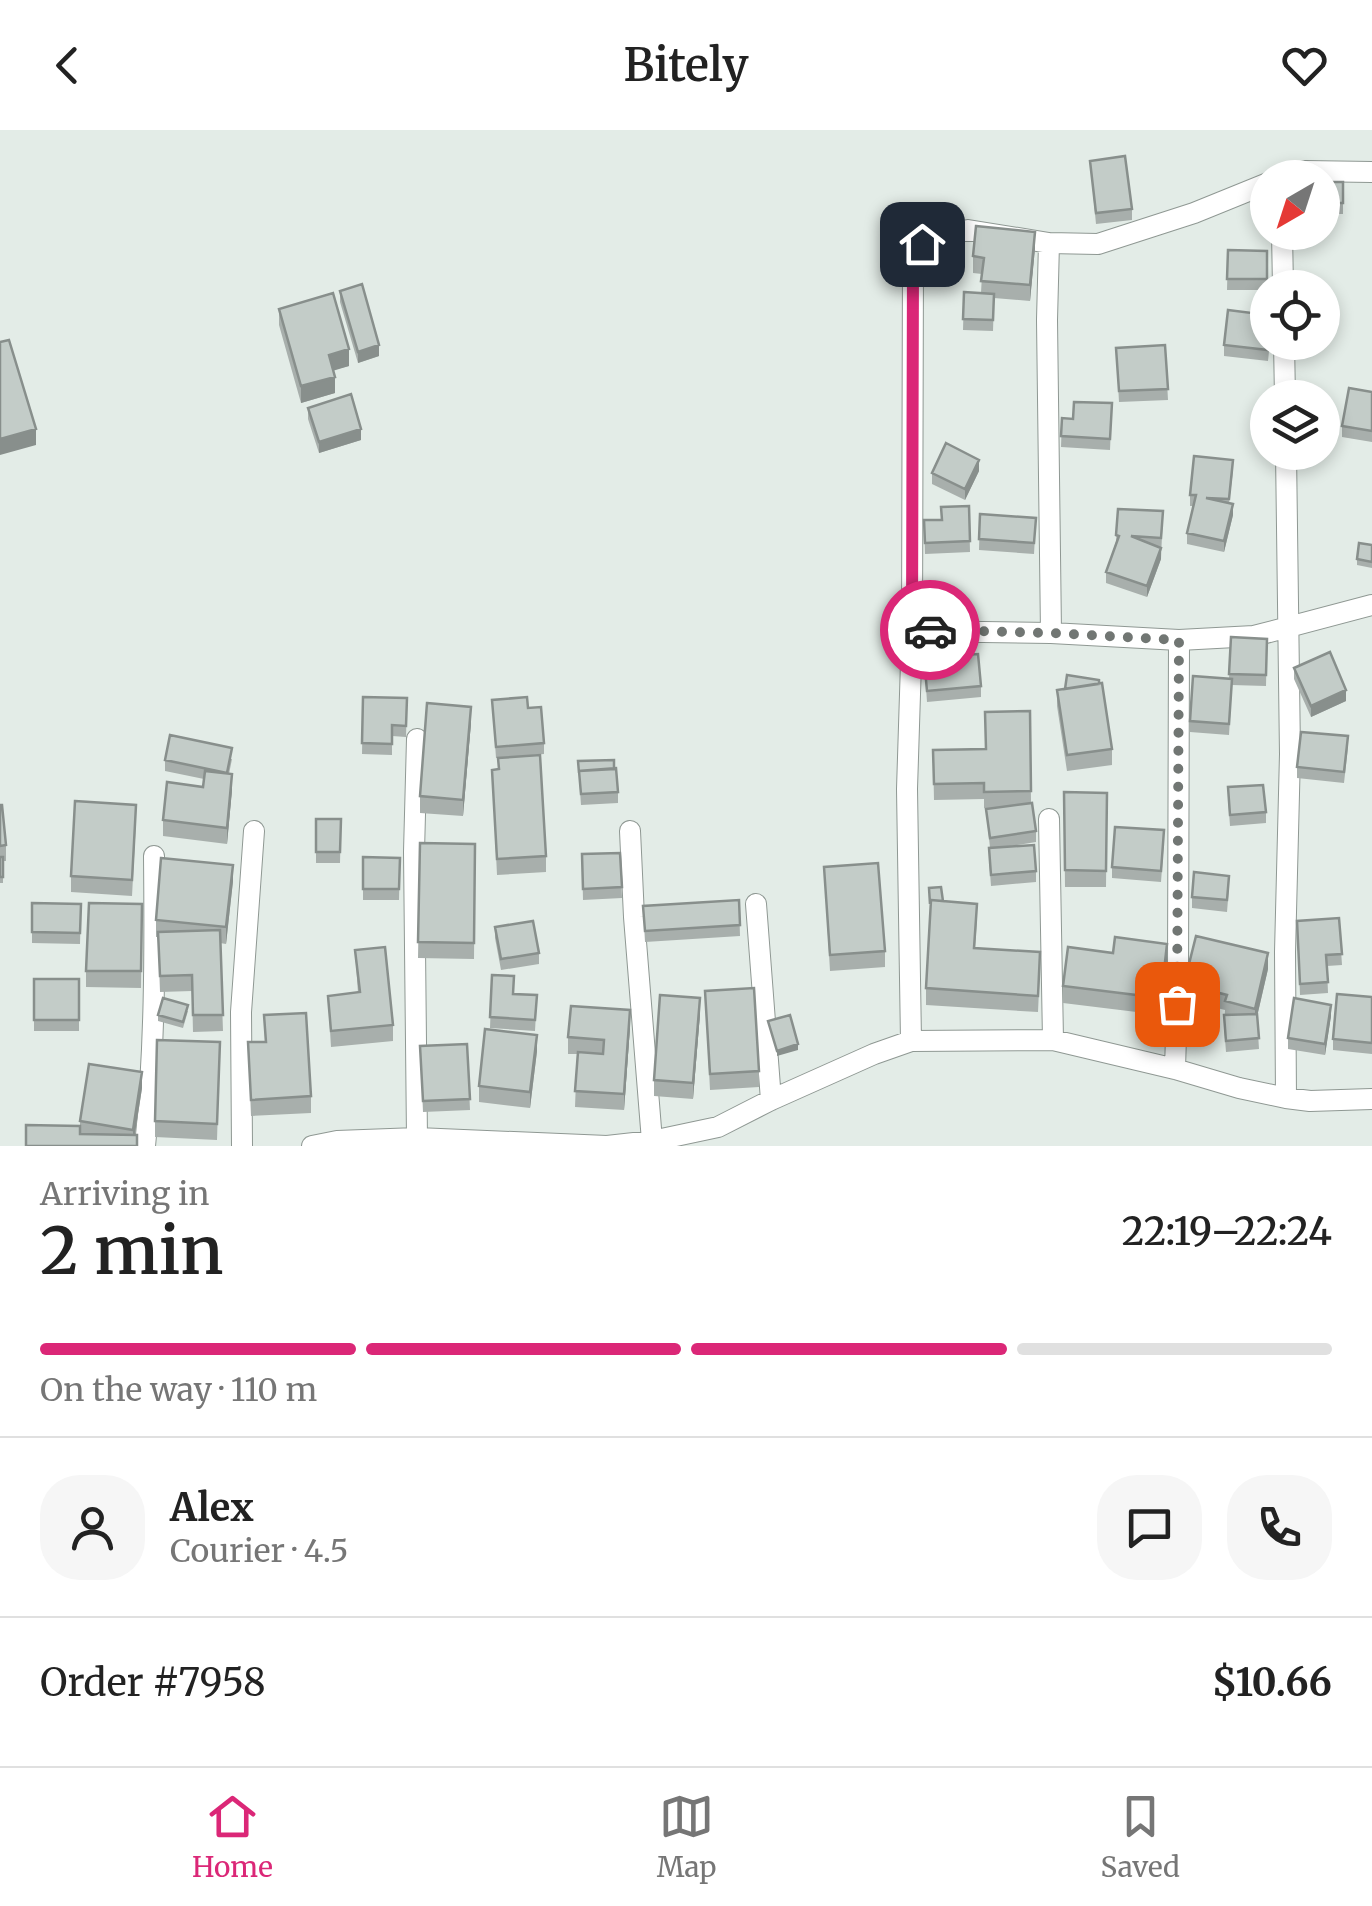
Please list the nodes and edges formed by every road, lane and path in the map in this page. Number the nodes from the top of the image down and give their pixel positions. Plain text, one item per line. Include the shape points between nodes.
1 (1340, 172) edge
2 (1372, 172) edge
3 (1250, 190) edge
4 (1049, 243) junction
5 (1286, 470) edge
6 (1372, 605) edge
7 (1289, 628) junction
8 (912, 630) junction
9 (1051, 633) junction
10 (1179, 640) junction
11 (418, 738) dead end
12 (1049, 818) dead end
13 (630, 831) dead end
14 (254, 832) dead end
15 (154, 856) dead end
16 (756, 904) dead end
17 (1052, 1040) junction
18 (910, 1041) junction
19 (1174, 1069) junction
20 (1286, 1098) junction
21 (1372, 1099) edge
22 (771, 1100) junction
23 (418, 1138) junction
24 (652, 1141) junction
25 (145, 1146) edge
26 (242, 1146) edge
27 (312, 1146) edge

1 - 2 street
3 - 4 street via 1098,244
4 - 8 street via 968,230 937,235 913,257
4 - 9 street
5 - 7 street
6 - 7 street
7 - 10 street
7 - 20 street
8 - 9 street
8 - 18 street
9 - 10 street
10 - 19 street
11 - 23 street
12 - 17 street
13 - 24 street
14 - 26 street via 241,1012
15 - 25 street
16 - 22 street
17 - 18 street
17 - 19 street
18 - 22 street
19 - 20 street
20 - 21 street
22 - 24 street via 718,1127
23 - 24 street via 606,1146
23 - 27 street

